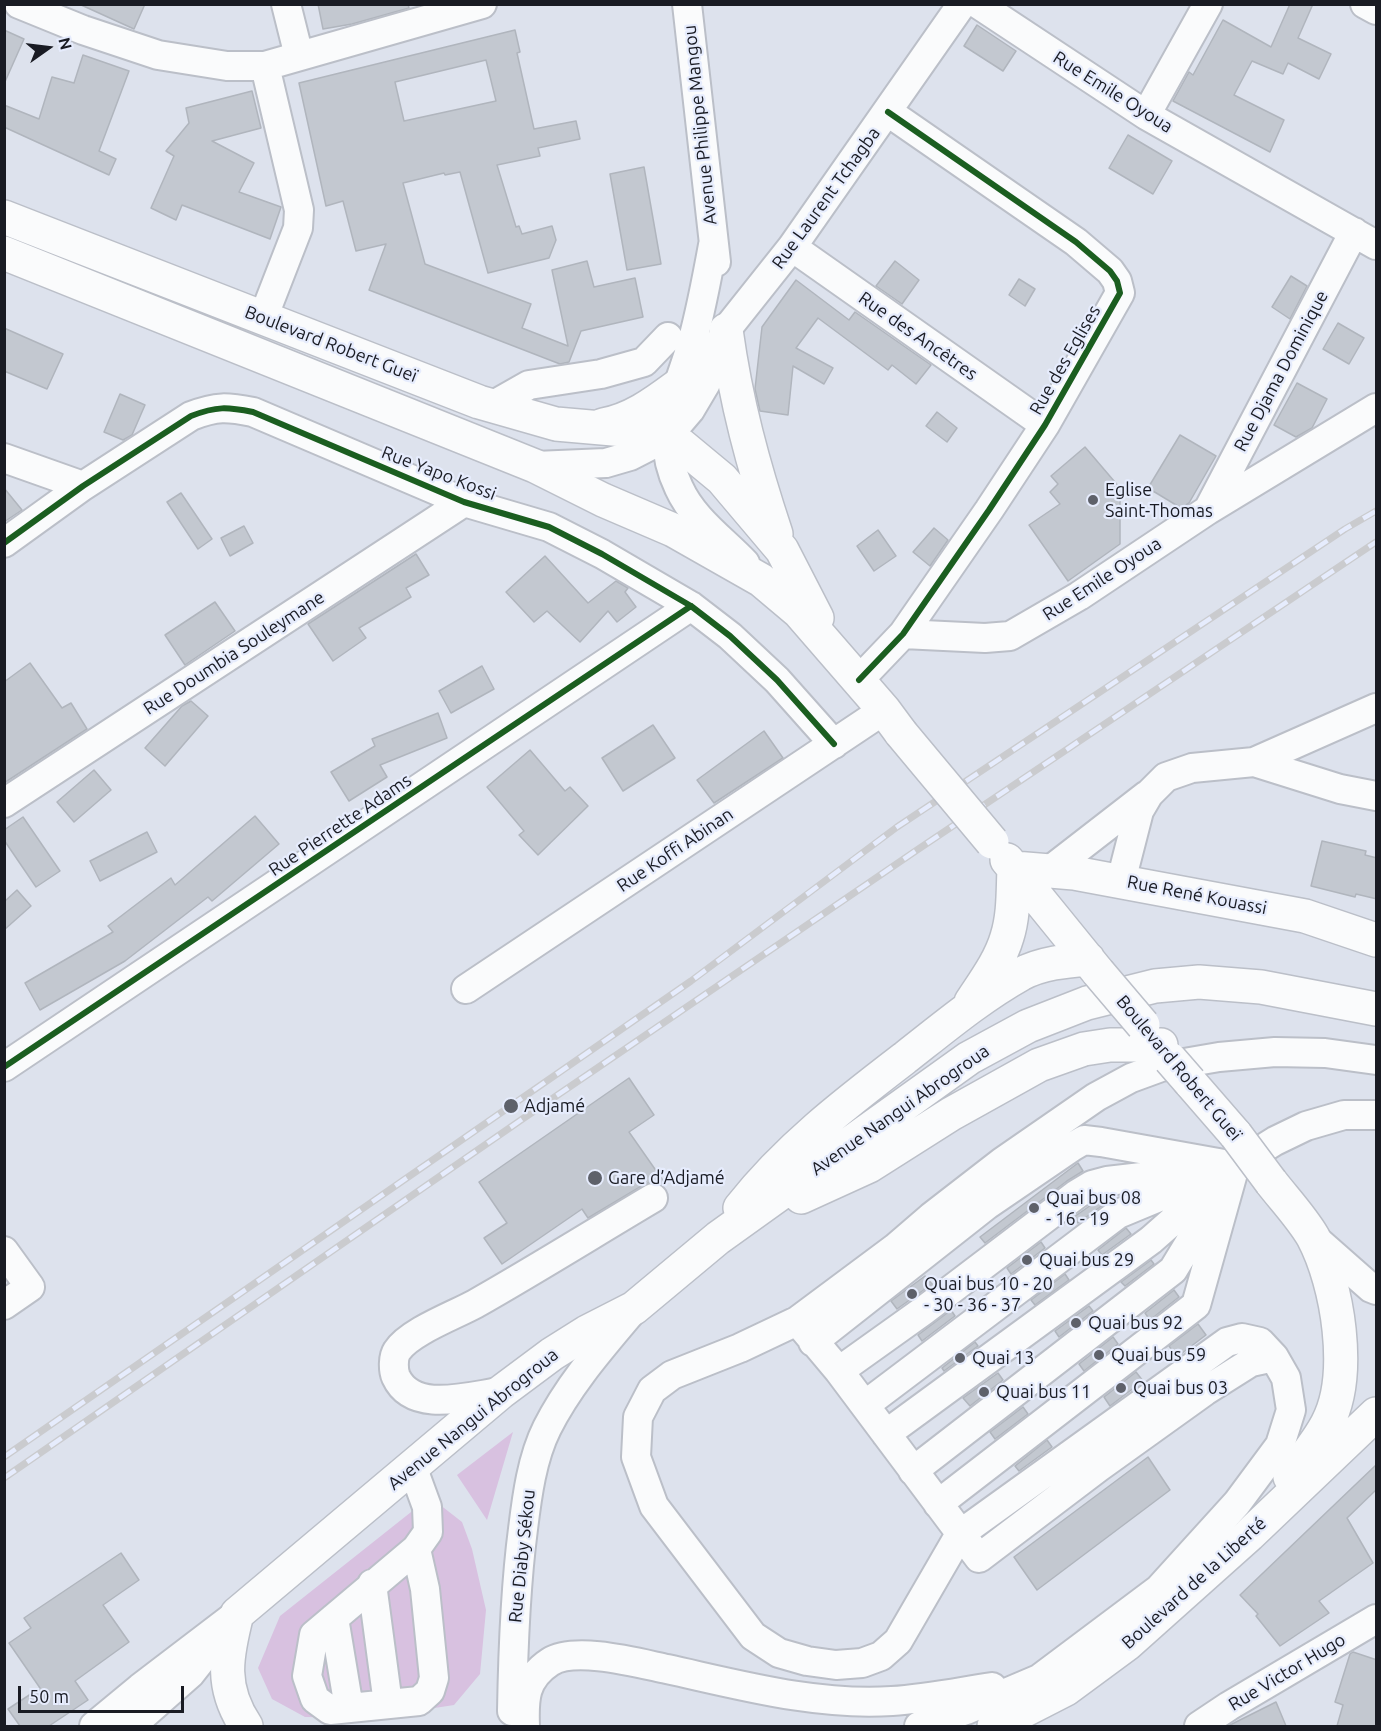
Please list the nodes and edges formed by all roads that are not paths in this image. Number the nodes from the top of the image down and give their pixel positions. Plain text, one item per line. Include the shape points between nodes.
1 (19, 4) edge
2 (286, 4) edge
3 (482, 4) edge
4 (687, 4) edge
5 (962, 4) edge
6 (978, 4) edge
7 (1208, 4) edge
8 (1365, 4) edge
9 (1377, 10) edge
10 (299, 56) junction
11 (265, 66) junction
12 (888, 112) junction
13 (1146, 115) junction
14 (4, 218) edge
15 (1365, 239) edge
16 (713, 245) junction
17 (792, 247) junction
18 (4, 253) edge
19 (263, 318) junction
20 (726, 330) junction
21 (668, 337) dead end
22 (676, 387) junction
23 (492, 406) junction
24 (1377, 408) edge
25 (1045, 425) junction
26 (583, 428) junction
27 (667, 437) junction
28 (4, 458) edge
29 (535, 466) junction
30 (83, 486) junction
31 (464, 502) junction
32 (1208, 510) junction
33 (4, 543) edge
34 (782, 550) junction
35 (761, 580) junction
36 (691, 606) junction
37 (903, 634) junction
38 (833, 649) junction
39 (859, 680) junction
40 (1377, 708) edge
41 (892, 721) junction
42 (834, 744) junction
43 (1254, 762) junction
44 (1149, 794) junction
45 (1377, 796) edge
46 (4, 804) edge
47 (1014, 868) junction
48 (1049, 871) junction
49 (1121, 881) junction
50 (1377, 940) edge
51 (1093, 965) junction
52 (466, 989) dead end
53 (967, 1009) junction
54 (1377, 1009) edge
55 (1166, 1053) junction
56 (1377, 1060) edge
57 (4, 1067) edge
58 (1344, 1115) junction
59 (1377, 1115) edge
60 (1377, 1121) edge
61 (1235, 1151) junction
62 (653, 1198) dead end
63 (748, 1219) junction
64 (1312, 1236) junction
65 (718, 1238) junction
66 (4, 1251) edge
67 (1377, 1290) edge
68 (4, 1305) edge
69 (634, 1308) junction
70 (805, 1331) junction
71 (839, 1371) junction
72 (501, 1392) junction
73 (865, 1405) junction
74 (1377, 1414) edge
75 (886, 1434) junction
76 (412, 1466) junction
77 (913, 1471) junction
78 (938, 1504) junction
79 (960, 1534) junction
80 (1249, 1535) junction
81 (416, 1549) junction
82 (372, 1584) junction
83 (237, 1614) junction
84 (1377, 1619) edge
85 (1039, 1679) junction
86 (388, 1704) junction
87 (94, 1726) edge
88 (131, 1726) edge
89 (246, 1726) edge
90 (512, 1726) edge
91 (525, 1726) edge
92 (919, 1726) edge
93 (994, 1726) edge
94 (1199, 1726) edge

1 - 11 street via 158,55 227,66
2 - 10 street
3 - 10 street
4 - 16 street, Avenue Philippe Mangou
5 - 12 street, Rue Laurent Tchagba
6 - 13 street, Rue Emile Oyoua
7 - 13 street
8 - 9 street
10 - 11 street
11 - 19 street via 299,210 298,228
12 - 17 street, Rue Laurent Tchagba
12 - 25 street, Rue des Eglises via 1076,242 1117,281 1120,293
13 - 15 street, Rue Emile Oyoua
14 - 19 main road, Boulevard Robert Gueï
15 - 32 street, Rue Djama Dominique
16 - 20 street, Avenue Philippe Mangou
16 - 22 street, Avenue Philippe Mangou via 702,305
17 - 20 street, Rue Laurent Tchagba
17 - 25 street, Rue des Ancêtres
18 - 29 main road, Boulevard Robert Gueï
19 - 23 main road, Boulevard Robert Gueï
20 - 27 street via 706,383
20 - 34 main road via 747,442
21 - 23 street via 644,362 602,374 529,385
22 - 26 main road via 648,408 616,422
22 - 27 street, Avenue Philippe Mangou via 668,414
23 - 26 main road, Boulevard Robert Gueï
24 - 32 street, Rue Emile Oyoua
25 - 37 street, Rue des Eglises
26 - 27 main road, Boulevard Robert Gueï
27 - 29 street, Boulevard Robert Gueï via 606,463
27 - 34 main road, Boulevard Robert Gueï via 688,449 722,479
27 - 35 street, Avenue Philippe Mangou via 668,458 679,489 701,521
28 - 30 street
29 - 35 main road, Boulevard Robert Gueï via 673,530
30 - 31 street, Rue Yapo Kossi via 191,416 210,409 230,408 253,412
30 - 33 street, Rue Yapo Kossi
31 - 36 street, Rue Yapo Kossi via 549,527
31 - 46 street, Rue Doumbia Souleymane
32 - 37 street, Rue Emile Oyoua via 1010,636
34 - 38 main road, Boulevard Robert Gueï
35 - 38 main road, Boulevard Robert Gueï via 799,612
36 - 42 street, Rue Yapo Kossi via 777,680
36 - 57 street, Rue Pierrette Adams
37 - 39 street, Rue des Eglises
38 - 39 main road, Boulevard Robert Gueï
39 - 41 main road, Boulevard Robert Gueï
40 - 43 street
41 - 42 street, Rue Koffi Abinan
41 - 47 main road, Boulevard Robert Gueï, bridge
42 - 52 street, Rue Koffi Abinan
43 - 44 street via 1192,768 1166,777
43 - 45 street via 1340,789
44 - 48 street
44 - 49 street via 1139,811
47 - 48 main road, Rue René Kouassi
47 - 51 main road, Boulevard Robert Gueï
47 - 53 main road via 1007,937 996,963
48 - 49 main road, Rue René Kouassi
49 - 50 main road, Rue René Kouassi via 1305,916
51 - 53 main road via 1049,964 1023,974
51 - 55 main road, Boulevard Robert Gueï, bridge
53 - 65 main road, Avenue Nangui Abrogroua via 822,1122 764,1179
54 - 63 main road, Avenue Nangui Abrogroua via 1261,987 1199,982 1155,986 1087,1003 1028,1026 969,1058
55 - 61 main road, Boulevard Robert Gueï
55 - 63 main road via 1110,1046 1084,1049 1039,1065 869,1166
56 - 70 street via 1275,1052 1161,1067 1131,1078 1096,1097 931,1216
58 - 59 street
58 - 60 street
58 - 61 street via 1306,1126 1275,1141
61 - 64 main road, Boulevard Robert Gueï, bridge via 1271,1182
61 - 70 street via 1084,1140
61 - 71 street via 1092,1185
61 - 73 street via 1118,1214
61 - 75 street via 1151,1240
61 - 77 street via 1173,1270
61 - 78 street via 1196,1305
62 - 72 street via 410,1338 396,1352 394,1371 400,1387 414,1397 441,1400
63 - 65 main road, Avenue Nangui Abrogroua
64 - 67 street
64 - 80 main road, Boulevard Robert Gueï via 1338,1319 1341,1356 1336,1394 1327,1424
65 - 69 main road, Avenue Nangui Abrogroua
66 - 68 street via 30,1287
69 - 72 main road, Avenue Nangui Abrogroua via 552,1354
69 - 90 street, Rue Diaby Sékou via 571,1386 546,1430 528,1488 513,1635
70 - 71 street
70 - 79 street via 740,1348 672,1375 652,1390 638,1418 636,1457 654,1506 753,1636 779,1653 807,1661 836,1665 862,1663 881,1656 898,1641
71 - 73 street
72 - 76 main road, Avenue Nangui Abrogroua
73 - 75 street
74 - 80 main road, Boulevard de la Liberté
75 - 77 street
76 - 81 street via 428,1515 428,1532
76 - 83 main road, Avenue Nangui Abrogroua
77 - 78 street
78 - 79 street
79 - 85 street via 1227,1342 1242,1338 1260,1342 1286,1378 1291,1410 1280,1445 1237,1503 1159,1589
80 - 93 main road, Boulevard de la Liberté via 1127,1644 1066,1689
81 - 82 street
81 - 86 street via 425,1588 434,1678 430,1691 419,1701
82 - 86 street
82 - 86 street via 314,1635 307,1676 315,1699 330,1710
83 - 87 street, Avenue Nangui Abrogroua
83 - 88 street, Avenue Nangui Abrogroua via 190,1674
83 - 89 main road via 227,1652 228,1681 235,1710
84 - 94 street, Rue Victor Hugo
85 - 91 street via 892,1701 846,1701 774,1692 628,1660 580,1656 550,1662 530,1683 524,1698
85 - 92 street

